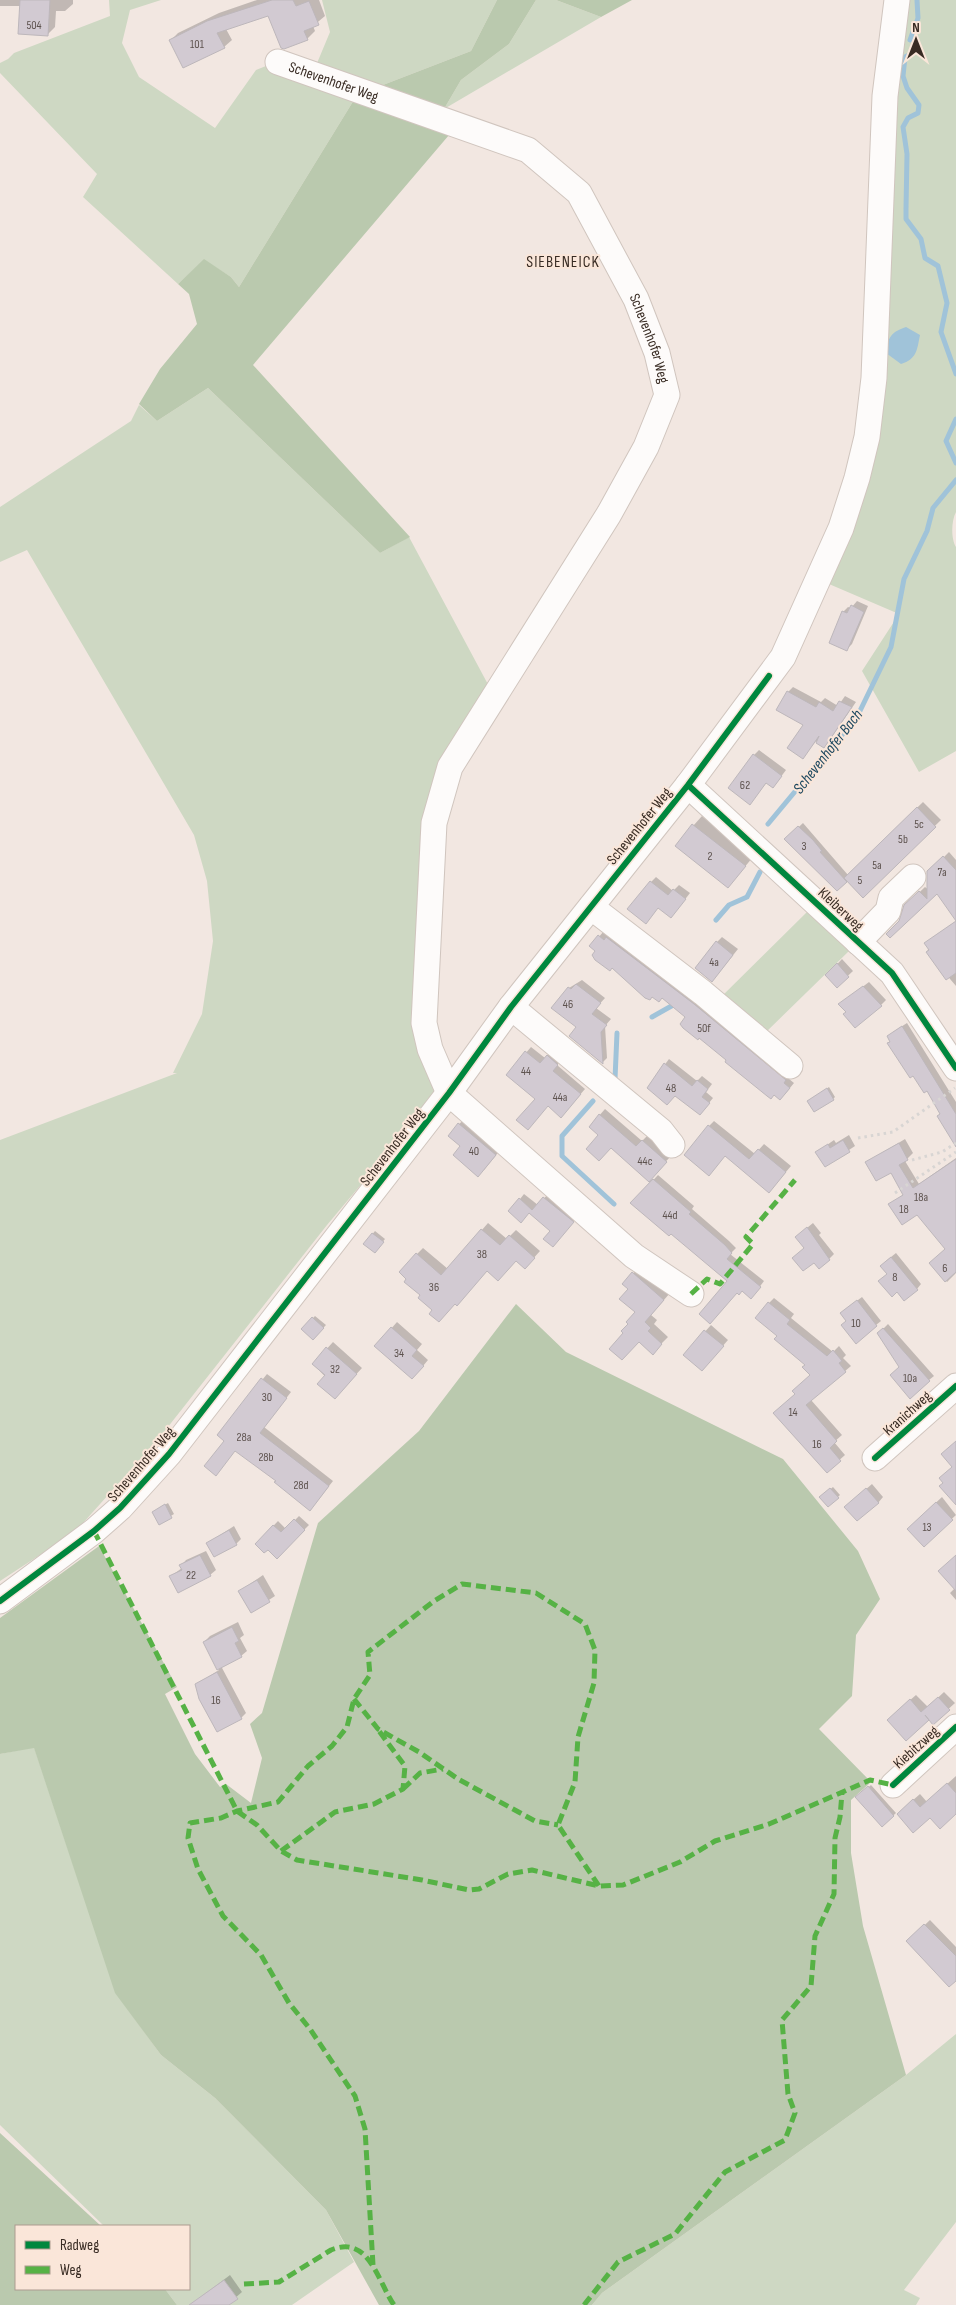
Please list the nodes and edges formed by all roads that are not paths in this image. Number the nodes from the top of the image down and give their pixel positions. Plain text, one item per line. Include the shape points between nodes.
1 (897, 0) edge
2 (278, 62) dead end
3 (688, 785) junction
4 (913, 877) dead end
5 (591, 907) junction
6 (858, 942) junction
7 (511, 1007) junction
8 (790, 1066) dead end
9 (956, 1068) edge
10 (449, 1094) junction
11 (672, 1145) dead end
12 (691, 1294) dead end
13 (956, 1386) edge
14 (875, 1458) dead end
15 (0, 1601) edge
16 (956, 1727) edge
17 (893, 1785) dead end

1 - 3 street, Schevenhofer Weg via 885,96 874,378 864,454 841,528 782,657
2 - 10 street, Schevenhofer Weg via 528,150 579,193 636,298 657,353 666,395 646,447 609,514 450,766 434,823 424,1023 430,1049
3 - 5 street, Schevenhofer Weg
3 - 6 street, Kleiberweg
4 - 6 street via 891,898 888,911
5 - 7 street, Schevenhofer Weg
5 - 8 street via 703,993
6 - 9 street, Kleiberweg via 892,973
7 - 10 street, Schevenhofer Weg
7 - 11 street via 661,1131
10 - 12 street, Schevenhofer Weg via 634,1256
10 - 15 street, Schevenhofer Weg via 141,1486 94,1531
13 - 14 street, Kranichweg
16 - 17 street, Kiebitzweg

